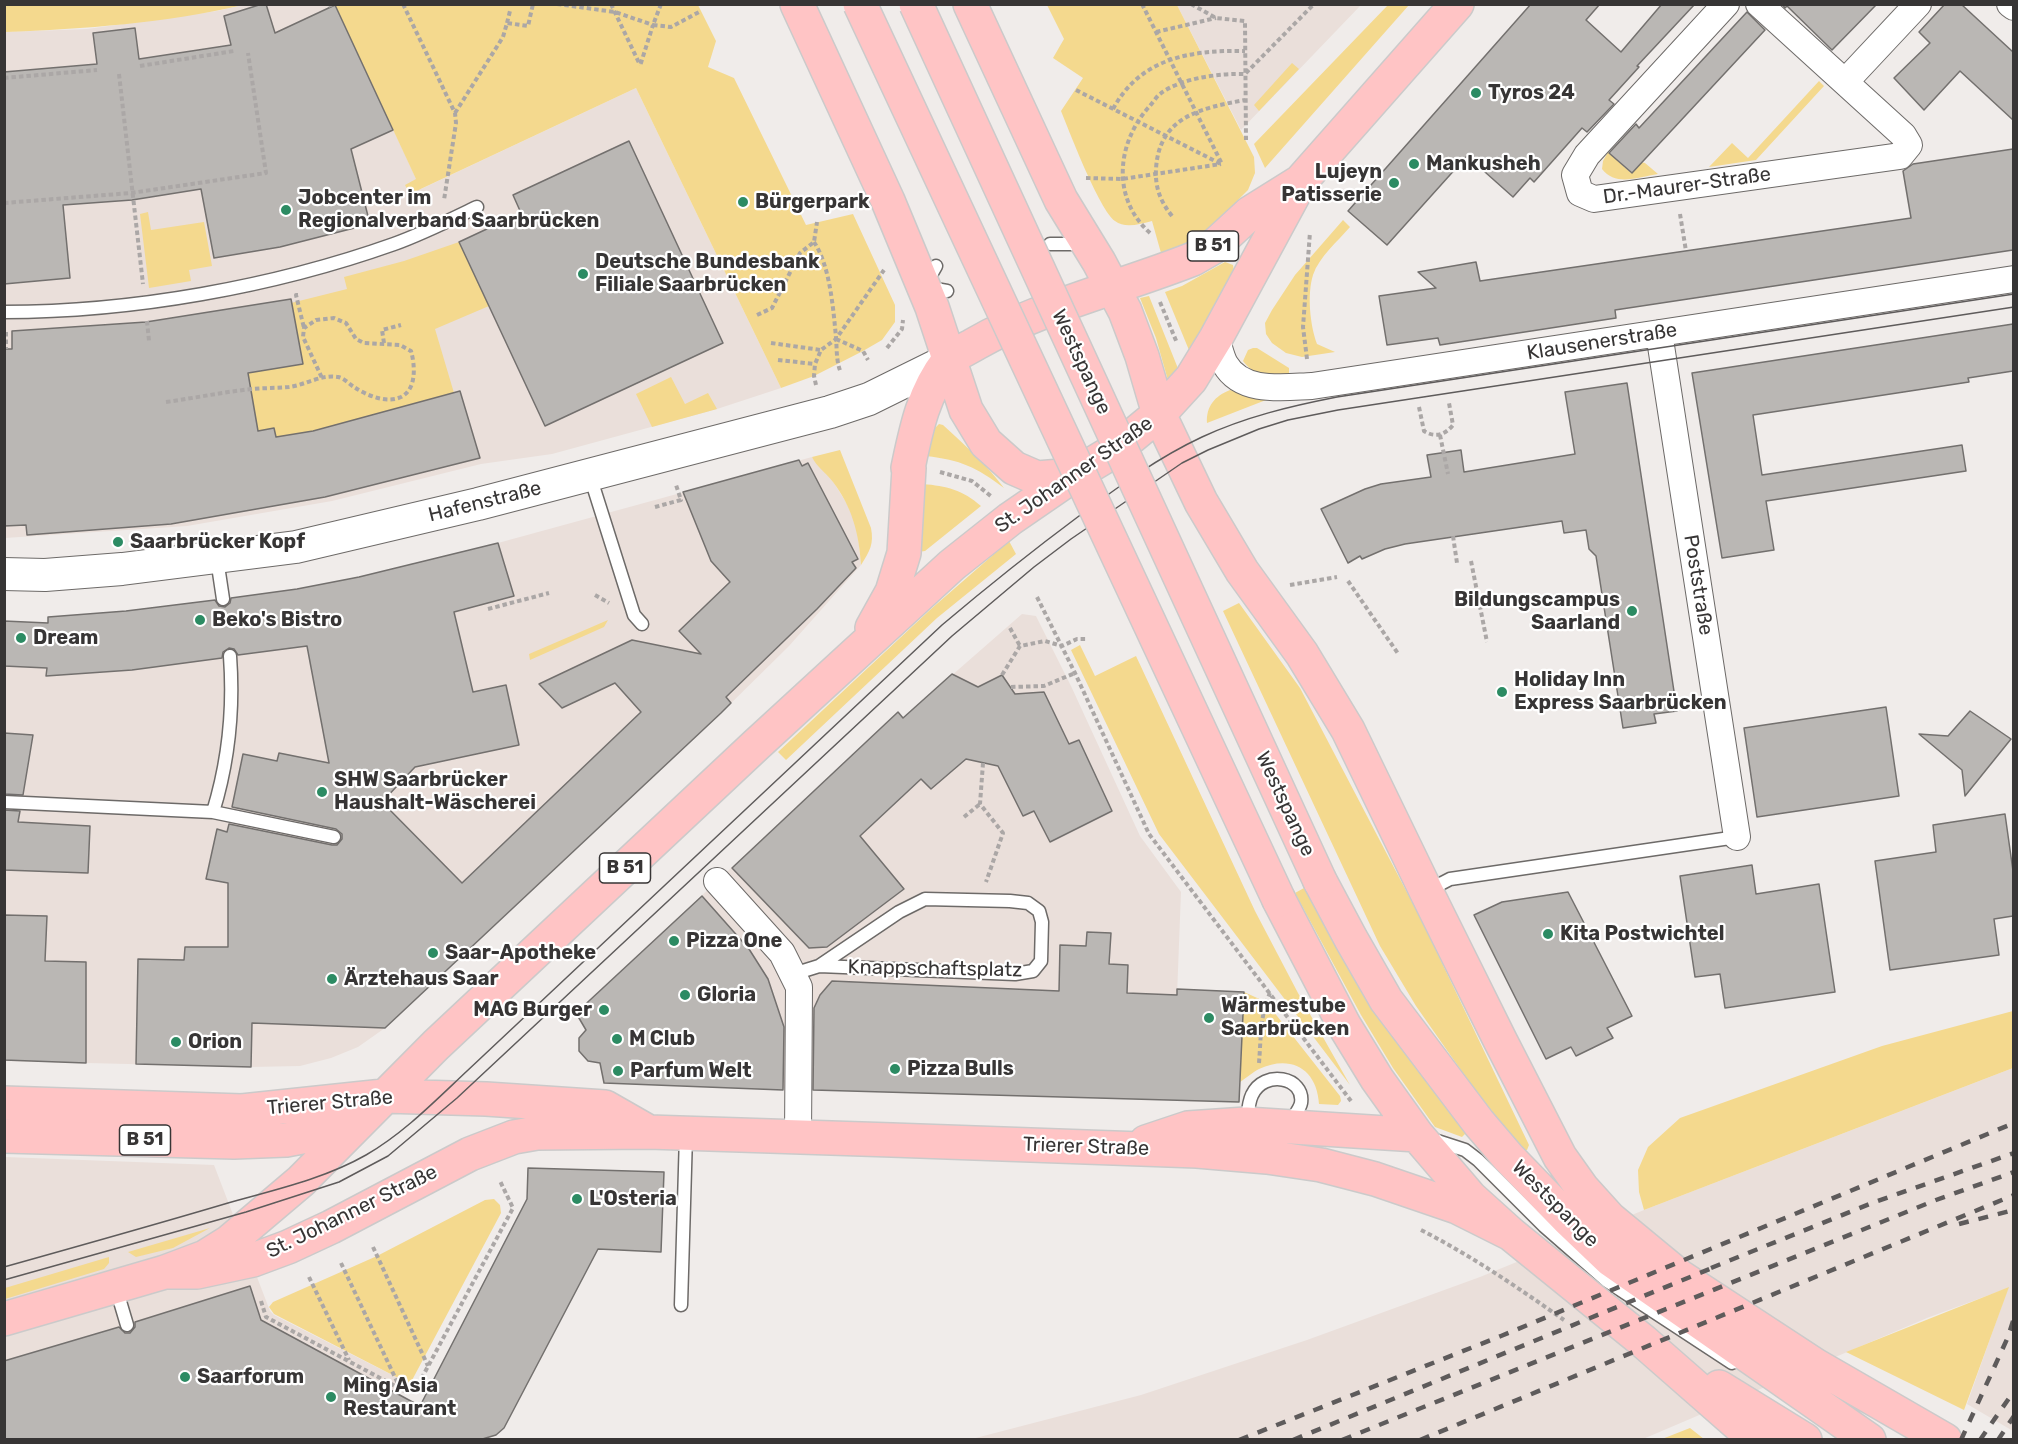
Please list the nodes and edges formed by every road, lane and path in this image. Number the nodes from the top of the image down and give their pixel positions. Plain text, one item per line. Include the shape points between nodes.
1 (403, 4) edge
2 (533, 4) edge
3 (557, 4) edge
4 (611, 4) edge
5 (661, 4) edge
6 (797, 4) edge
7 (860, 4) edge
8 (916, 4) edge
9 (970, 4) edge
10 (1142, 4) edge
11 (1191, 4) edge
12 (1314, 4) edge
13 (1457, 4) edge
14 (1726, 4) edge
15 (1759, 4) edge
16 (1918, 4) edge
17 (510, 11) dead end
18 (701, 11) dead end
19 (615, 12) junction
20 (1216, 18) junction
21 (507, 24) junction
22 (653, 25) junction
23 (1156, 32) junction
24 (234, 51) dead end
25 (1245, 51) junction
26 (248, 53) dead end
27 (1169, 59) junction
28 (140, 66) dead end
29 (97, 70) dead end
30 (119, 74) dead end
31 (1245, 74) junction
32 (4, 78) edge
33 (1845, 82) junction
34 (1181, 84) junction
35 (1076, 90) dead end
36 (1245, 100) junction
37 (1113, 109) junction
38 (1196, 112) junction
39 (455, 114) junction
40 (1137, 122) junction
41 (1165, 136) junction
42 (1245, 140) dead end
43 (1222, 164) junction
44 (1156, 175) junction
45 (1083, 178) dead end
46 (1122, 179) junction
47 (1301, 181) junction
48 (1676, 188) junction
49 (131, 193) junction
50 (4, 202) edge
51 (477, 207) dead end
52 (1172, 216) dead end
53 (817, 222) dead end
54 (440, 224) junction
55 (1310, 232) dead end
56 (1150, 233) dead end
57 (814, 242) junction
58 (1050, 244) dead end
59 (1088, 244) junction
60 (1686, 251) dead end
61 (886, 268) dead end
62 (2013, 279) edge
63 (1113, 287) junction
64 (301, 294) dead end
65 (1157, 294) dead end
66 (145, 303) junction
67 (757, 315) dead end
68 (5, 318) edge
69 (147, 318) dead end
70 (401, 325) dead end
71 (304, 328) junction
72 (1659, 333) junction
73 (1216, 338) junction
74 (836, 339) junction
75 (149, 341) dead end
76 (384, 343) junction
77 (771, 343) dead end
78 (6, 349) edge
79 (821, 350) junction
80 (1181, 353) dead end
81 (950, 359) junction
82 (778, 360) dead end
83 (868, 360) dead end
84 (1308, 362) dead end
85 (815, 364) junction
86 (841, 373) dead end
87 (322, 378) junction
88 (816, 385) dead end
89 (166, 402) dead end
90 (1449, 403) dead end
91 (1419, 407) dead end
92 (1159, 414) junction
93 (1440, 435) junction
94 (935, 471) dead end
95 (1448, 474) dead end
96 (590, 475) junction
97 (1074, 475) junction
98 (676, 485) dead end
99 (993, 497) dead end
100 (655, 507) dead end
101 (1453, 536) dead end
102 (217, 558) junction
103 (1471, 561) dead end
104 (1457, 563) dead end
105 (4, 574) edge
106 (1337, 577) dead end
107 (1348, 581) dead end
108 (1289, 585) dead end
109 (549, 593) dead end
110 (1037, 597) dead end
111 (223, 599) dead end
112 (488, 609) dead end
113 (642, 624) dead end
114 (1010, 628) dead end
115 (1086, 639) dead end
116 (1487, 642) dead end
117 (863, 645) junction
118 (1020, 646) junction
119 (1062, 646) junction
120 (230, 656) dead end
121 (1399, 656) dead end
122 (1075, 673) junction
123 (1002, 675) dead end
124 (1011, 687) dead end
125 (983, 763) dead end
126 (4, 802) edge
127 (980, 804) junction
128 (213, 812) junction
129 (964, 817) dead end
130 (334, 837) dead end
131 (1737, 837) joint
132 (717, 881) dead end
133 (1425, 891) junction
134 (980, 899) junction
135 (819, 966) junction
136 (796, 978) junction
137 (1270, 993) junction
138 (417, 1064) junction
139 (1258, 1069) dead end
140 (4, 1102) edge
141 (313, 1104) junction
142 (1352, 1104) dead end
143 (375, 1105) junction
144 (242, 1111) junction
145 (1246, 1124) junction
146 (649, 1132) junction
147 (686, 1134) junction
148 (1417, 1135) junction
149 (4, 1136) edge
150 (798, 1137) junction
151 (286, 1140) junction
152 (1277, 1143) junction
153 (488, 1147) joint
154 (1124, 1149) junction
155 (500, 1181) dead end
156 (1411, 1226) dead end
157 (1511, 1234) junction
158 (373, 1247) dead end
159 (341, 1263) dead end
160 (165, 1272) junction
161 (309, 1277) dead end
162 (116, 1286) junction
163 (261, 1301) dead end
164 (681, 1305) dead end
165 (4, 1319) edge
166 (127, 1325) dead end
167 (1572, 1325) dead end
168 (1643, 1341) junction
169 (350, 1362) junction
170 (428, 1367) junction
171 (418, 1385) dead end
172 (1791, 1386) junction
173 (401, 1390) junction
174 (410, 1394) dead end
175 (1756, 1440) edge
176 (1805, 1440) edge
177 (1869, 1440) edge
178 (1945, 1440) edge

1 - 39 path
2 - 21 path via 528,26
3 - 19 path
4 - 19 path
5 - 22 path
6 - 81 main road via 888,201 936,281
7 - 148 main road, bridge via 1279,900 1344,1025
8 - 172 main road, Westspange, bridge via 1320,881 1386,1000 1508,1157 1611,1260
9 - 59 main road, Westspange via 1061,200
10 - 23 path
11 - 20 path
12 - 31 path
13 - 47 main road, St. Johanner Straße / B 51
14 - 48 street, Dr.-Maurer-Straße via 1587,155 1575,175 1580,193 1594,199
15 - 33 street, Dr.-Maurer-Straße
16 - 33 street
17 - 21 path
18 - 22 path via 671,27
19 - 22 path
19 - 22 path via 640,66
20 - 23 path
20 - 25 path via 1245,21
21 - 39 path via 503,37
23 - 27 path
24 - 28 path
25 - 27 path via 1201,51
25 - 31 path
26 - 49 path via 266,173
27 - 34 path
27 - 37 path via 1122,93
29 - 32 path
30 - 49 path
31 - 34 path via 1213,75
31 - 36 path
33 - 48 street, Dr.-Maurer-Straße via 1903,135 1909,145 1900,156
34 - 38 path
34 - 40 path via 1161,94
35 - 37 path
36 - 38 path
36 - 42 path
37 - 40 path
38 - 41 path via 1177,122
38 - 43 path
39 - 54 path
40 - 41 path
40 - 46 path via 1128,142
41 - 43 path
41 - 44 path via 1157,156
43 - 44 path
44 - 46 path
44 - 52 path via 1157,192
45 - 46 path
46 - 56 path via 1129,207
47 - 63 main road, St. Johanner Straße / B 51 via 1250,213 1212,248 1193,259
47 - 73 main road, St. Johanner Straße / B 51
48 - 60 path
49 - 50 path
49 - 66 path
51 - 54 lane
53 - 57 path
54 - 66 lane via 394,244 295,274
55 - 84 path via 1303,327
57 - 67 path via 800,253 772,308
57 - 74 path via 822,255
58 - 59 lane
59 - 63 main road, Westspange
61 - 74 path
62 - 72 street, Klausenerstraße
63 - 81 main road, St. Johanner Straße / B 51 via 1036,313
63 - 92 main road, Westspange via 1134,334
64 - 71 path via 296,295
65 - 80 path
66 - 68 lane
68 - 78 path
69 - 75 path
70 - 76 path via 382,330
71 - 76 path via 316,320 334,318 346,323 356,339 364,343
71 - 87 path via 303,337
72 - 73 street, Klausenerstraße via 1312,386 1272,388 1254,385 1234,374 1225,365
72 - 131 street, Poststraße
73 - 92 main road, St. Johanner Straße / B 51 via 1191,379
74 - 79 path
74 - 83 path via 863,351
74 - 86 path
76 - 87 path via 411,351 414,375 402,396 374,398 340,377
77 - 79 path
79 - 85 path
81 - 96 street, Hafenstraße via 869,399 830,412
81 - 97 main road via 966,410 986,443 1014,468 1037,478
81 - 117 main road, St. Johanner Straße / B 51 via 920,414 908,468 904,553 891,592
82 - 85 path
85 - 88 path
87 - 89 path via 290,387
90 - 93 path via 1453,425
91 - 93 path via 1424,431
92 - 97 main road, St. Johanner Straße / B 51 via 1114,451
92 - 133 main road, Westspange via 1201,502 1242,571 1302,654 1348,730
93 - 95 path
94 - 99 path via 972,481
96 - 102 street, Hafenstraße via 296,547
96 - 113 lane via 634,615
97 - 117 main road, St. Johanner Straße / B 51 via 952,565
98 - 100 path via 681,500
101 - 104 path
102 - 105 street, Hafenstraße via 56,574
102 - 111 lane
103 - 116 path
106 - 108 path
107 - 121 path
109 - 112 path
110 - 119 path
114 - 118 path
115 - 119 path
117 - 138 main road, St. Johanner Straße / B 51
118 - 119 path via 1045,641
118 - 123 path
119 - 122 path
120 - 128 lane via 229,748
122 - 124 path via 1044,686
122 - 137 path via 1149,834
125 - 127 path
126 - 128 lane
127 - 129 path
127 - 134 path via 1003,833
128 - 130 lane
131 - 133 lane via 1450,879
132 - 136 street via 782,953
133 - 178 main road, Westspange via 1560,1157 1610,1219 1679,1276 1815,1365
134 - 135 lane, Knappschaftsplatz via 925,899
134 - 135 lane, Knappschaftsplatz via 1028,903 1040,911 1041,961 1033,971 1015,974
135 - 136 lane, Knappschaftsplatz
136 - 150 street
137 - 139 path
137 - 142 path
138 - 141 main road, St. Johanner Straße / B 51 via 363,1090
138 - 143 main road, St. Johanner Straße / B 51
140 - 144 main road, Trierer Straße / B 51
141 - 143 main road, Trierer Straße
141 - 144 main road, Trierer Straße / B 51
143 - 146 main road, Trierer Straße via 486,1099 605,1107
143 - 151 main road, Trierer Straße / B 51 via 327,1132
143 - 160 main road, B 51 via 301,1181 246,1229 205,1257
144 - 151 main road via 270,1123
145 - 152 main road
145 - 152 lane via 1252,1094 1263,1081 1280,1078 1294,1083 1301,1104
145 - 154 main road via 1188,1128
146 - 147 main road, Trierer Straße
146 - 153 main road, Trierer Straße via 537,1133
147 - 150 main road, Trierer Straße
147 - 164 lane
148 - 152 main road
148 - 157 main road via 1470,1197
148 - 172 lane via 1465,1150 1607,1281 1749,1373
149 - 151 main road, Trierer Straße / B 51
150 - 154 main road, Trierer Straße
151 - 160 main road via 290,1162 266,1193
152 - 154 main road, Trierer Straße
152 - 157 main road, Trierer Straße via 1321,1165 1457,1208
153 - 160 main road, St. Johanner Straße via 288,1247 229,1266
155 - 170 path via 513,1208
156 - 167 path via 1459,1249
157 - 168 main road
158 - 170 path
159 - 173 path
160 - 162 main road, St. Johanner Straße / B 51
161 - 169 path
162 - 165 main road, St. Johanner Straße / B 51
162 - 166 lane
163 - 169 path via 266,1317
168 - 175 main road
168 - 176 main road
169 - 173 path
170 - 171 path
172 - 177 main road, Westspange
173 - 174 path

